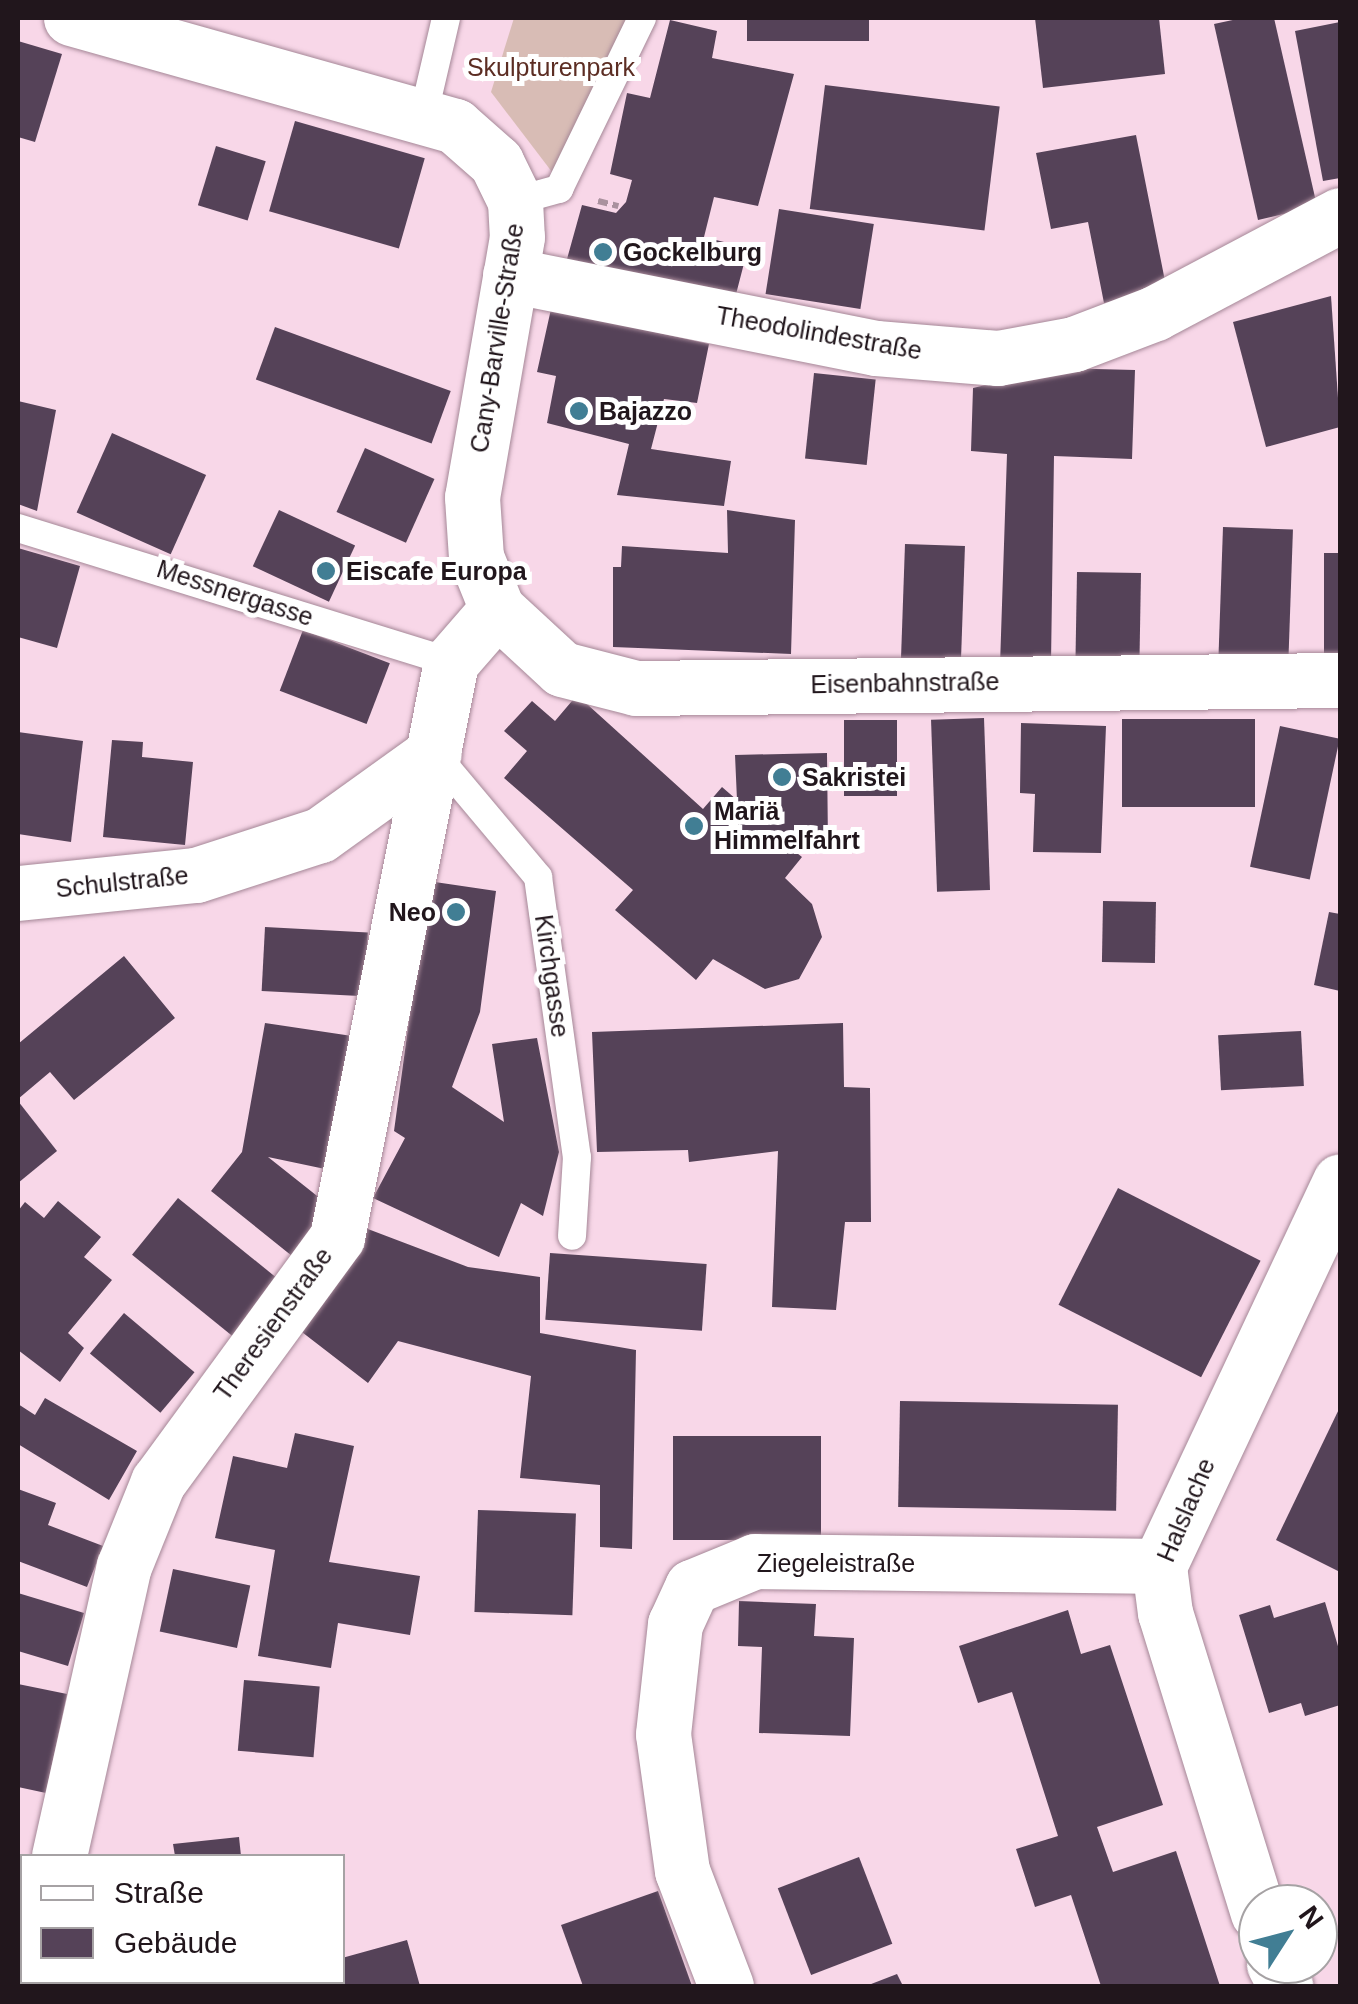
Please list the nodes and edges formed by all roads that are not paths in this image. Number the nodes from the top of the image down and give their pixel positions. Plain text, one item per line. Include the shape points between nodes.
1 (71, 18) edge
2 (446, 18) edge
3 (642, 18) edge
4 (422, 117) junction
5 (515, 201) junction
6 (1340, 215) edge
7 (510, 275) junction
8 (18, 528) edge
9 (497, 609) junction
10 (451, 662) junction
11 (1340, 680) edge
12 (434, 753) junction
13 (18, 892) edge
14 (1340, 1182) edge
15 (572, 1236) dead end
16 (1159, 1566) junction
17 (59, 1854) edge
18 (1249, 1884) edge
19 (726, 1986) edge

1 - 4 street, Cany-Barville-Straße
2 - 4 lane
3 - 5 lane via 559,189
4 - 5 street, Cany-Barville-Straße via 455,126 496,162
5 - 7 street, Cany-Barville-Straße
6 - 7 street, Theodolindestraße via 1155,313 1074,344 998,358 876,348
7 - 9 street, Cany-Barville-Straße via 472,497 476,557
8 - 10 lane, Messnergasse
9 - 10 street
9 - 11 street, Eisenbahnstraße via 562,669 636,688
10 - 12 street, Theresienstraße
12 - 13 street, Schulstraße via 320,836 196,875
12 - 15 lane, Kirchgasse via 538,877 577,1157
12 - 17 street, Theresienstraße via 336,1237 158,1482 124,1566
14 - 16 street, Halslache
16 - 18 street, Halslache via 1165,1613
16 - 19 street, Ziegeleistraße via 755,1562 692,1588 675,1624 665,1752 682,1871

